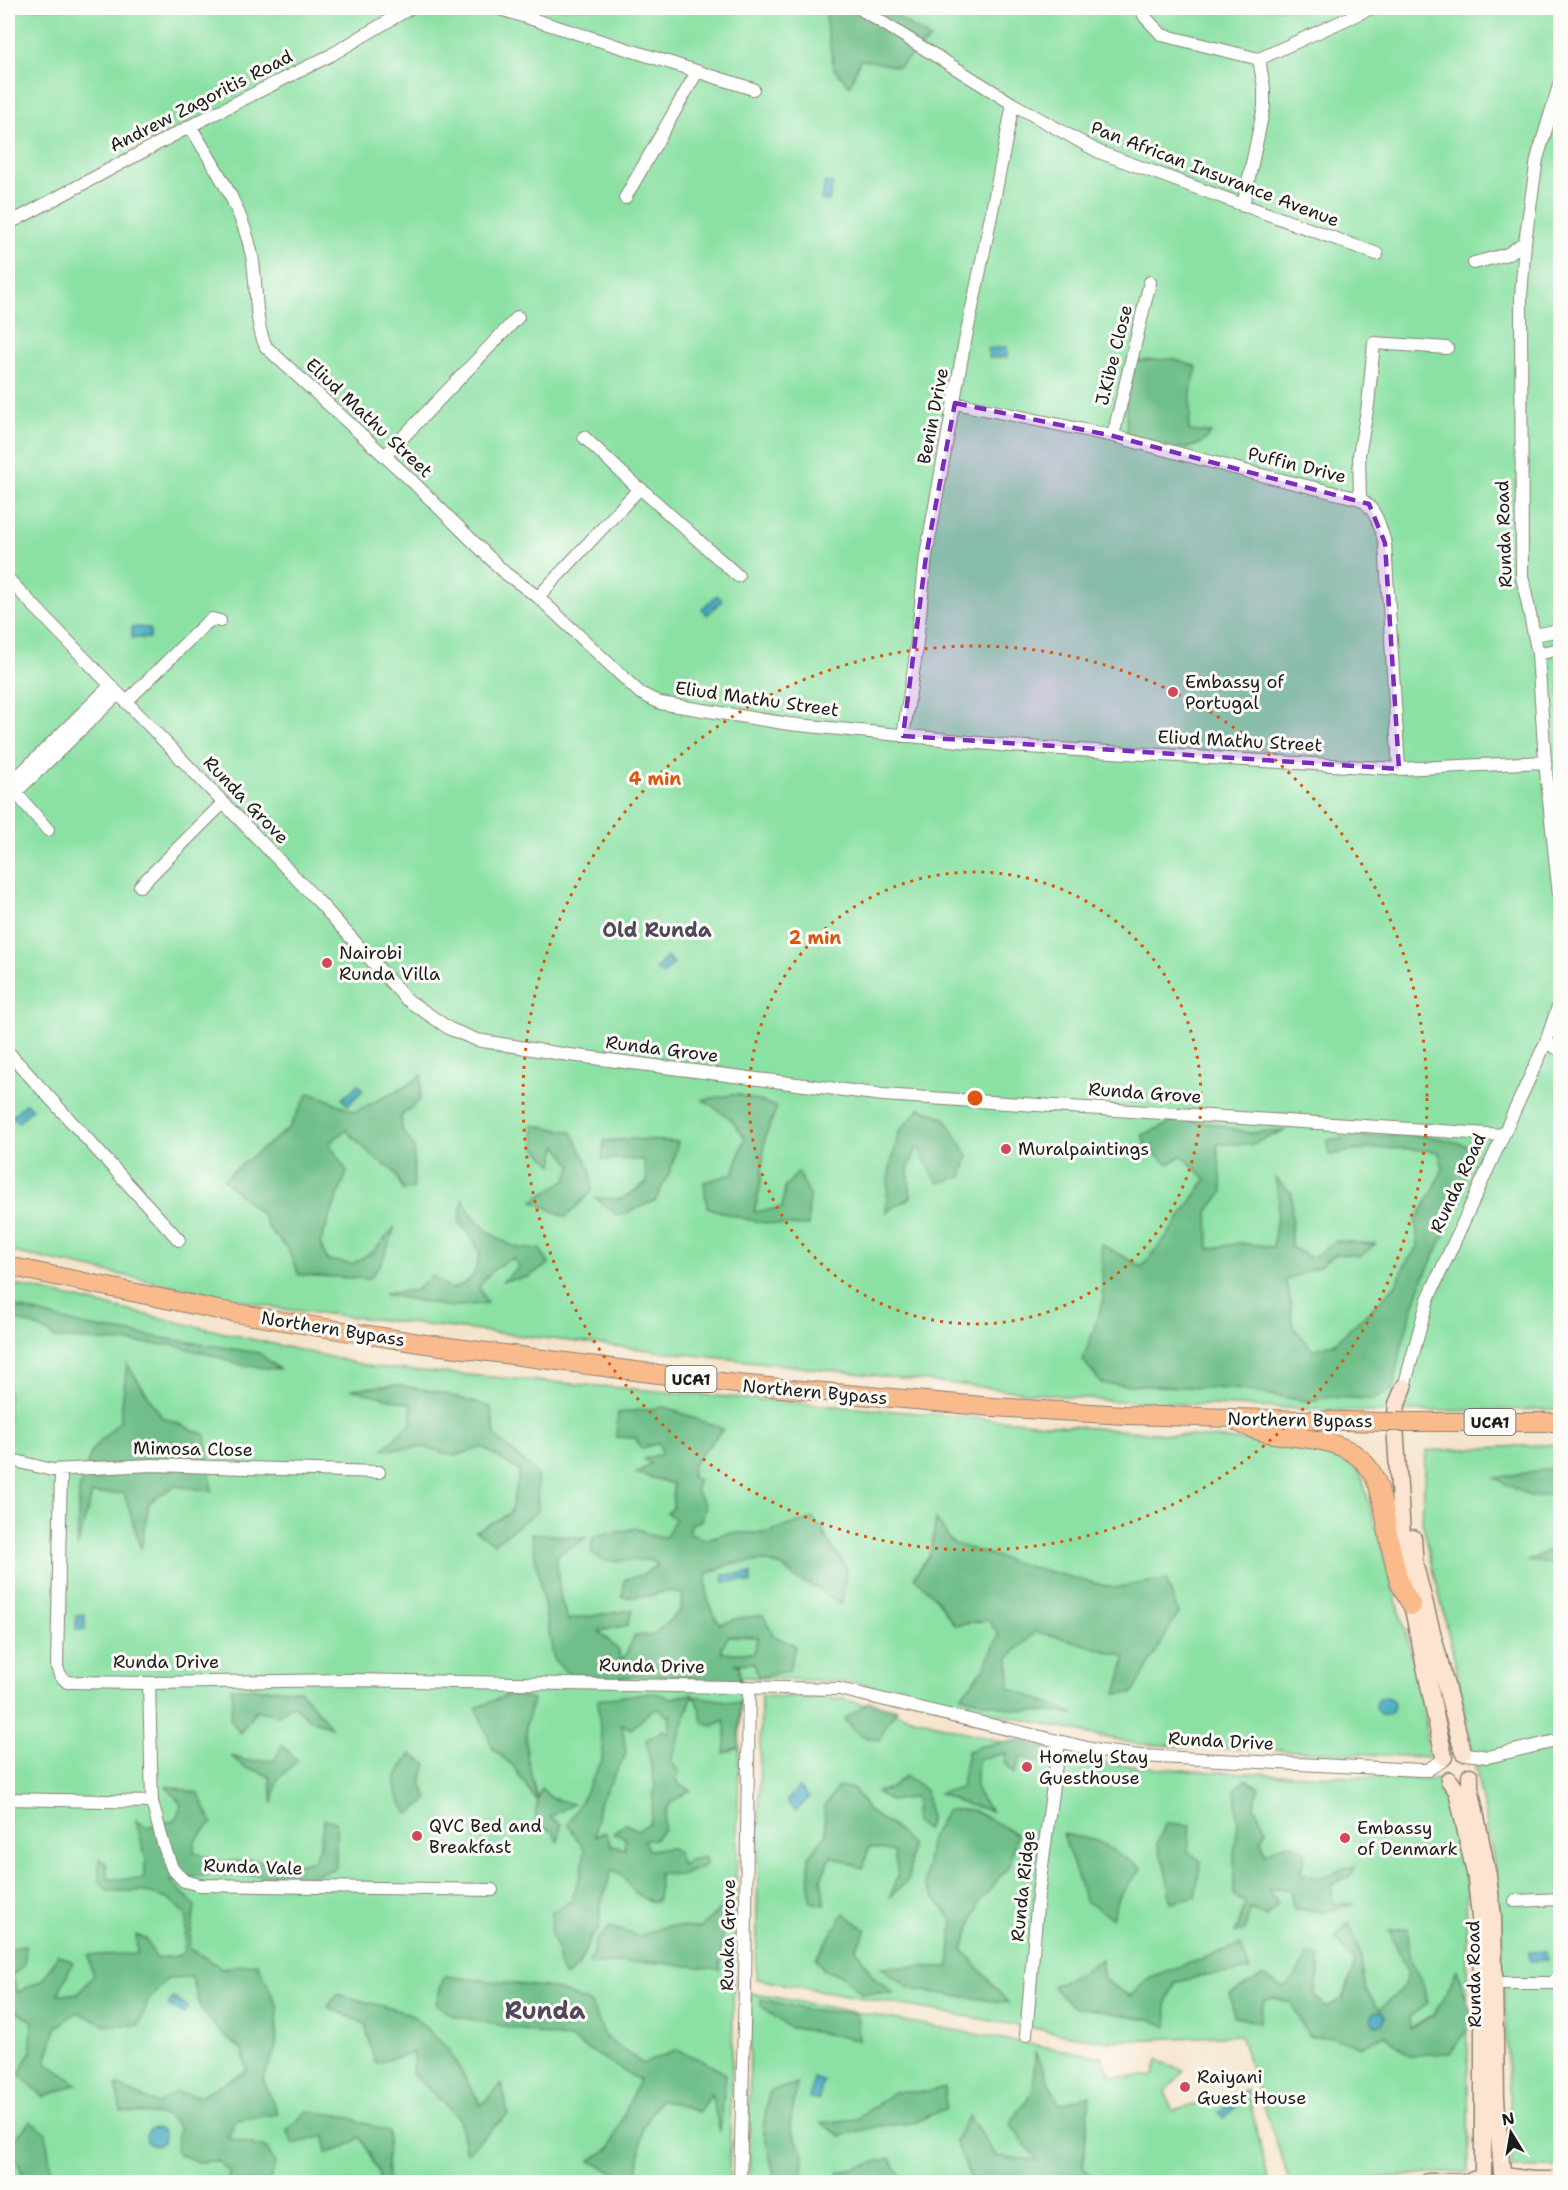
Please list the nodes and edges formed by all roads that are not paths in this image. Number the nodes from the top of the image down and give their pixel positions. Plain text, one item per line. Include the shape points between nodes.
1 (410, 8) edge
2 (497, 8) edge
3 (860, 8) edge
4 (1141, 8) edge
5 (1371, 8) edge
6 (1259, 59) junction
7 (697, 72) junction
8 (1560, 82) edge
9 (753, 89) dead end
10 (1012, 104) junction
11 (190, 126) junction
12 (626, 198) dead end
13 (1243, 206) junction
14 (8, 224) edge
15 (1525, 242) junction
16 (1377, 254) dead end
17 (1474, 263) dead end
18 (1150, 282) dead end
19 (518, 317) dead end
20 (1447, 348) dead end
21 (955, 403) junction
22 (1113, 436) junction
23 (584, 437) dead end
24 (385, 456) junction
25 (638, 488) junction
26 (1360, 499) junction
27 (738, 576) dead end
28 (8, 579) edge
29 (538, 597) junction
30 (220, 621) dead end
31 (1560, 630) edge
32 (1534, 635) junction
33 (1560, 649) edge
34 (1538, 654) junction
35 (118, 694) junction
36 (903, 736) junction
37 (1545, 762) junction
38 (1399, 768) junction
39 (11, 787) edge
40 (223, 803) junction
41 (48, 830) dead end
42 (140, 886) dead end
43 (1560, 905) edge
44 (1560, 1001) edge
45 (1546, 1042) junction
46 (1560, 1050) edge
47 (10, 1060) edge
48 (1503, 1134) junction
49 (179, 1240) dead end
50 (8, 1266) edge
51 (1404, 1387) junction
52 (1230, 1418) junction
53 (1560, 1422) edge
54 (8, 1459) edge
55 (61, 1470) junction
56 (379, 1472) dead end
57 (1412, 1606) junction
58 (149, 1683) junction
59 (748, 1687) junction
60 (1560, 1740) edge
61 (1059, 1742) junction
62 (1468, 1763) junction
63 (1441, 1768) junction
64 (8, 1799) edge
65 (152, 1802) junction
66 (492, 1890) dead end
67 (1560, 1899) edge
68 (1515, 1901) dead end
69 (1560, 1974) edge
70 (1494, 1983) junction
71 (1026, 2035) dead end
72 (1504, 2177) edge
73 (1475, 2180) edge
74 (1560, 2180) edge
75 (1529, 2181) edge
76 (740, 2182) edge
77 (1428, 2182) edge

1 - 11 street, Andrew Zagoritis Road via 331,55
2 - 7 street
3 - 10 street, Pan African Insurance Avenue
4 - 6 street via 1162,35
5 - 6 street
6 - 13 street via 1264,107
7 - 9 street
7 - 12 street
8 - 15 street, Runda Road via 1538,159
10 - 13 street, Pan African Insurance Avenue via 1099,152
10 - 21 street, Benin Drive
11 - 14 street, Andrew Zagoritis Road
11 - 24 street, Eliud Mathu Street via 243,221 252,256 259,332 266,346
13 - 16 street, Pan African Insurance Avenue
15 - 17 street via 1508,254
15 - 32 street, Runda Road via 1522,576
18 - 22 street, J.Kibe Close
19 - 24 street
20 - 26 street via 1374,343 1359,455
21 - 22 street, Puffin Drive
21 - 36 street, Benin Drive via 926,556
22 - 26 street, Puffin Drive
23 - 25 street
24 - 29 street, Eliud Mathu Street via 505,573
25 - 27 street
25 - 29 street
26 - 38 street, Puffin Drive via 1375,514 1384,543
28 - 35 street, Runda Grove
29 - 36 street, Eliud Mathu Street via 640,693 660,703 789,724
30 - 35 street via 212,619
31 - 32 street
32 - 34 street, Runda Road
33 - 34 street
34 - 37 street, Runda Road
35 - 39 street
35 - 40 street, Runda Grove
36 - 38 street, Eliud Mathu Street via 1010,746
37 - 38 street, Eliud Mathu Street
37 - 43 street, Runda Road
39 - 41 street
40 - 42 street
40 - 48 street, Runda Grove via 406,999 450,1029 477,1041 884,1095
44 - 45 street, Runda Road
45 - 46 street
45 - 48 street, Runda Road
47 - 49 street
48 - 51 street, Runda Road via 1428,1299
50 - 52 main road, Northern Bypass / UCA1 via 319,1328 736,1384 993,1407
51 - 57 street, Runda Road via 1397,1404 1395,1433 1404,1566
51 - 62 street, Runda Road via 1416,1566 1460,1747
52 - 53 main road, Northern Bypass / UCA1, bridge
52 - 57 main road via 1261,1432 1328,1442 1359,1456 1371,1467 1383,1499 1398,1580
54 - 55 street, Mimosa Close
55 - 56 street, Mimosa Close via 152,1465
55 - 58 street, Runda Drive via 57,1667 60,1675 67,1682
57 - 63 street, Runda Road
58 - 59 street, Runda Drive via 350,1680
58 - 65 street, Runda Vale
59 - 61 street, Runda Drive via 839,1689
59 - 76 street, Ruaka Grove
60 - 62 street, Runda Drive
61 - 63 street, Runda Drive via 1140,1756
61 - 71 street, Runda Ridge via 1038,1894
62 - 63 street, Runda Drive via 1452,1752
62 - 63 street, Runda Drive via 1462,1781
62 - 70 street, Runda Road via 1493,1917
63 - 73 street, Runda Road via 1457,1791 1476,1878 1480,1918 1484,2019
64 - 65 street
65 - 66 street, Runda Vale via 172,1868 184,1881 200,1885
67 - 68 street
69 - 70 street via 1553,1983
70 - 72 street, Runda Road via 1496,2098
72 - 73 street via 1494,2170
72 - 75 street
73 - 77 street
74 - 75 street

